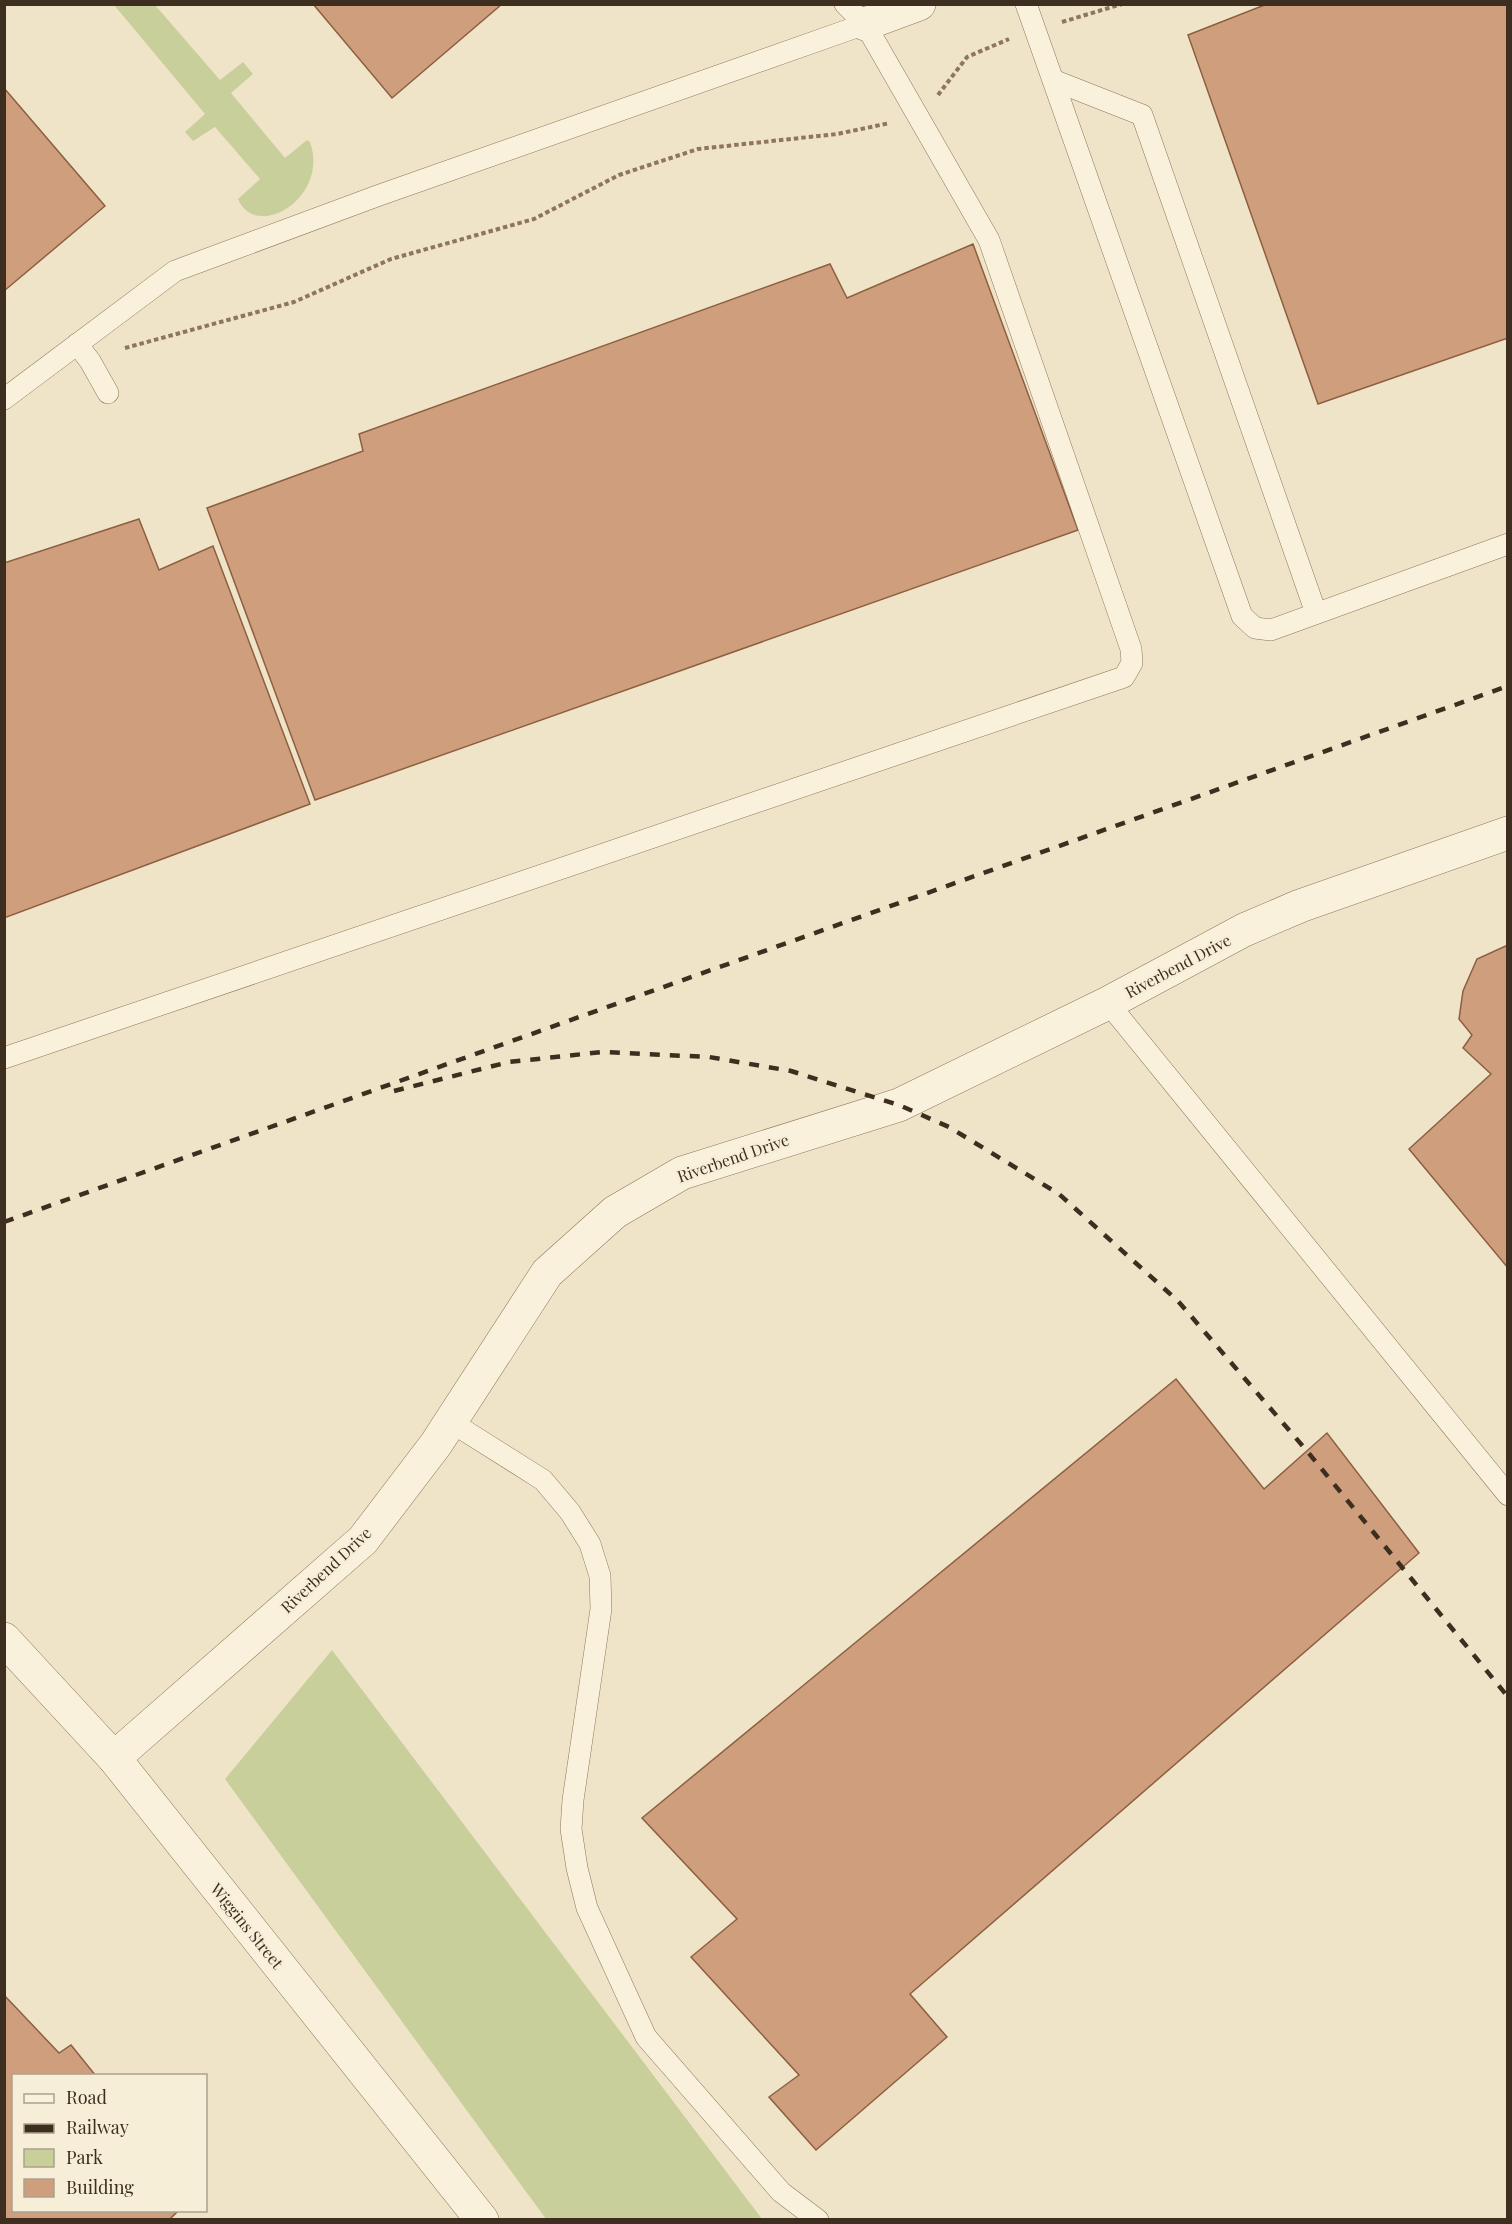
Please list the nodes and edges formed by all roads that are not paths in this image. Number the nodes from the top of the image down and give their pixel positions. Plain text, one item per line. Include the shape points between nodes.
1 (919, 4) edge
2 (1026, 4) edge
3 (855, 14) edge
4 (1053, 80) junction
5 (84, 352) junction
6 (108, 393) dead end
7 (4, 399) edge
8 (1508, 544) edge
9 (1316, 613) junction
10 (1508, 833) edge
11 (1108, 1004) junction
12 (4, 1058) edge
13 (451, 1422) junction
14 (1508, 1495) edge
15 (4, 1639) edge
16 (114, 1758) junction
17 (482, 2220) edge
18 (818, 2220) edge

1 - 3 street
2 - 4 lane
3 - 5 lane via 175,271
3 - 12 lane via 989,240 1131,650 1132,663 1124,677
4 - 9 lane via 1142,115
4 - 9 lane via 1242,616 1255,628 1271,630
5 - 6 lane
5 - 7 lane
8 - 9 lane
10 - 11 street, Riverbend Drive via 1300,906 1244,930
11 - 13 street, Riverbend Drive via 899,1105 682,1173 615,1212 547,1273
11 - 14 lane
13 - 16 street, Riverbend Drive via 363,1540
13 - 18 lane via 543,1480 590,1544 600,1576 601,1609 571,1829 587,1908 646,2037 781,2192
15 - 16 street, Wiggins Street
16 - 17 street, Wiggins Street

